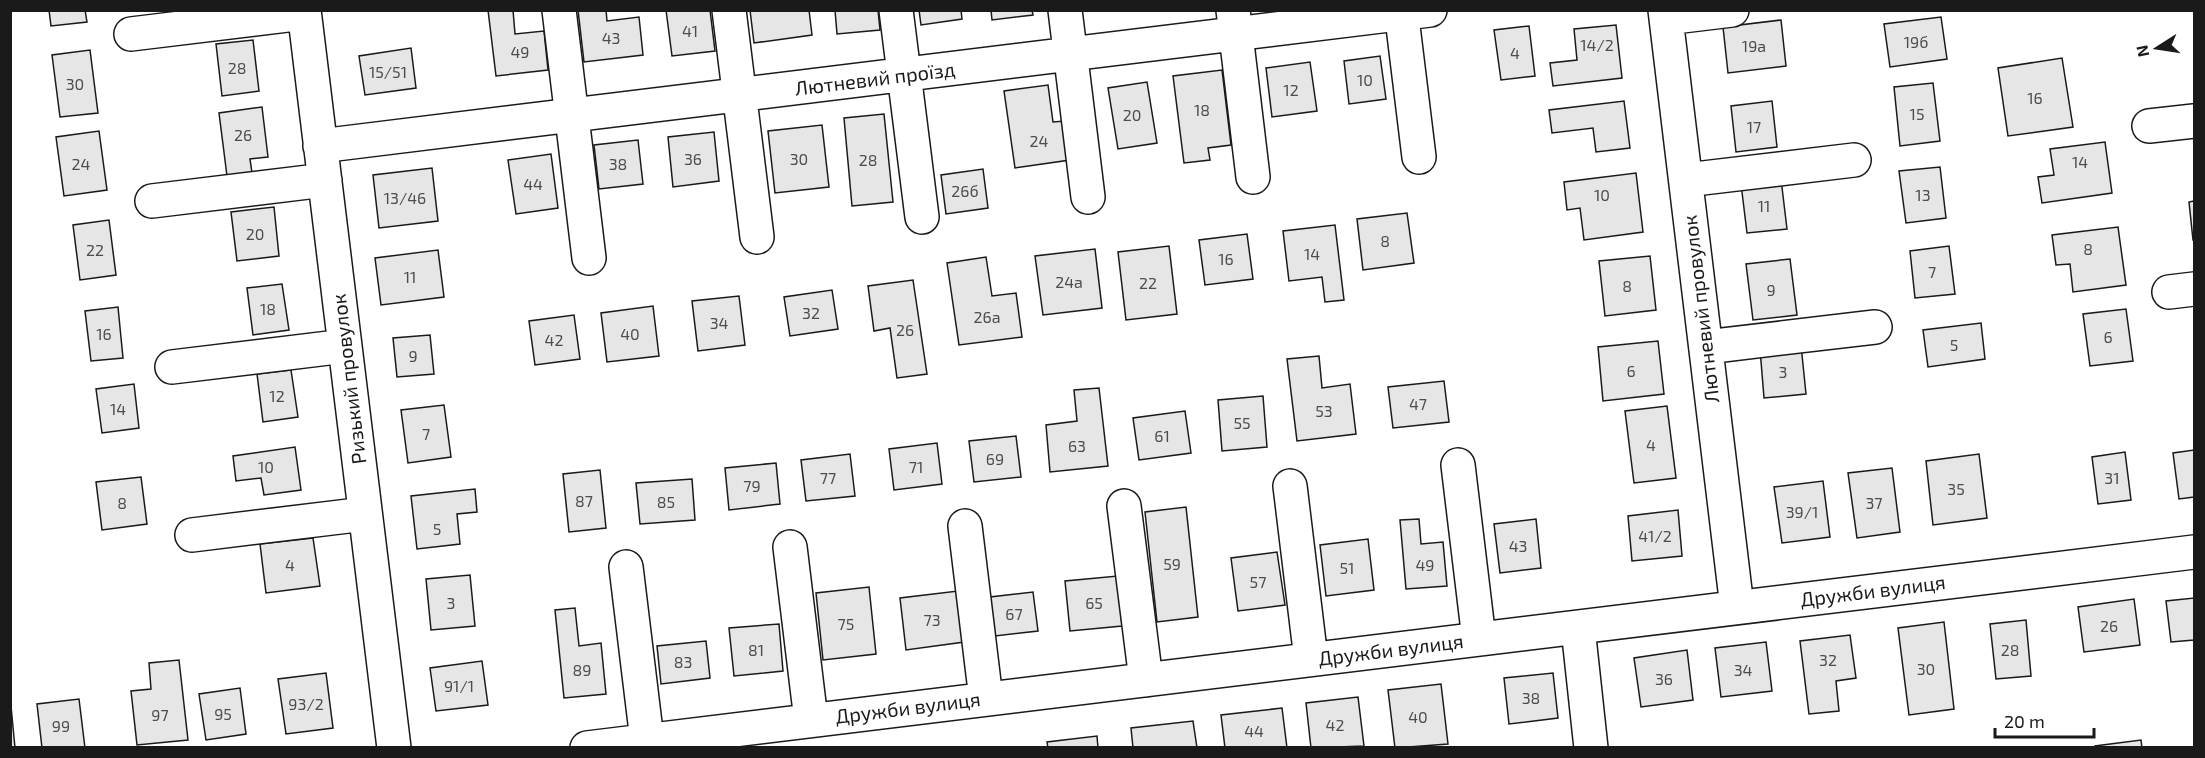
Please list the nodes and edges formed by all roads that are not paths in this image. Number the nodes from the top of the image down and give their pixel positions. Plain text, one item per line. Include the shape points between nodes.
1 (559, 10) edge
2 (729, 10) edge
3 (896, 10) edge
4 (1065, 10) edge
5 (1732, 10) edge
6 (304, 12) edge
7 (1411, 12) edge
8 (1666, 14) edge
9 (1234, 22) edge
10 (131, 34) dead end
11 (1070, 55) junction
12 (904, 75) junction
13 (740, 95) junction
14 (572, 116) junction
15 (2194, 121) edge
16 (2150, 126) dead end
17 (320, 146) junction
18 (1419, 157) dead end
19 (1854, 160) dead end
20 (1253, 177) dead end
21 (325, 180) junction
22 (1686, 180) junction
23 (1088, 197) dead end
24 (152, 201) dead end
25 (922, 217) dead end
26 (757, 237) dead end
27 (589, 258) dead end
28 (1875, 327) dead end
29 (345, 346) junction
30 (1706, 347) junction
31 (172, 367) dead end
32 (1458, 465) dead end
33 (1290, 486) dead end
34 (1124, 506) dead end
35 (365, 514) junction
36 (965, 525) dead end
37 (192, 535) dead end
38 (790, 547) dead end
39 (2194, 552) edge
40 (626, 567) dead end
41 (1737, 607) junction
42 (1578, 628) junction
43 (1479, 639) junction
44 (1311, 659) junction
45 (1146, 680) junction
46 (986, 699) junction
47 (811, 720) junction
48 (647, 740) junction
49 (394, 747) edge
50 (587, 747) edge
51 (1592, 747) edge

1 - 14 street
2 - 13 street
3 - 12 street
4 - 11 street
5 - 8 street
6 - 10 street
6 - 17 street, Ризький провулок
7 - 9 street, Лютневий проїзд
7 - 18 street
8 - 22 street, Лютневий провулок
9 - 11 street, Лютневий проїзд
9 - 20 street
11 - 12 street, Лютневий проїзд
11 - 23 street
12 - 13 street, Лютневий проїзд
12 - 25 street
13 - 14 street, Лютневий проїзд
13 - 26 street
14 - 17 street, Лютневий проїзд
14 - 27 street
15 - 16 street
17 - 21 street, Ризький провулок
19 - 22 street
21 - 24 street
21 - 29 street, Ризький провулок
22 - 30 street, Лютневий провулок
28 - 30 street
29 - 31 street
29 - 35 street, Ризький провулок
30 - 41 street, Лютневий провулок
32 - 43 street
33 - 44 street
34 - 45 street
35 - 37 street
35 - 49 street, Ризький провулок
36 - 46 street
38 - 47 street
39 - 41 street, Дружби вулиця
40 - 48 street
41 - 42 street, Дружби вулиця
42 - 43 street, Дружби вулиця
42 - 51 street
43 - 44 street, Дружби вулиця
44 - 45 street, Дружби вулиця
45 - 46 street, Дружби вулиця
46 - 47 street, Дружби вулиця
47 - 48 street, Дружби вулиця
48 - 50 street, Дружби вулиця

